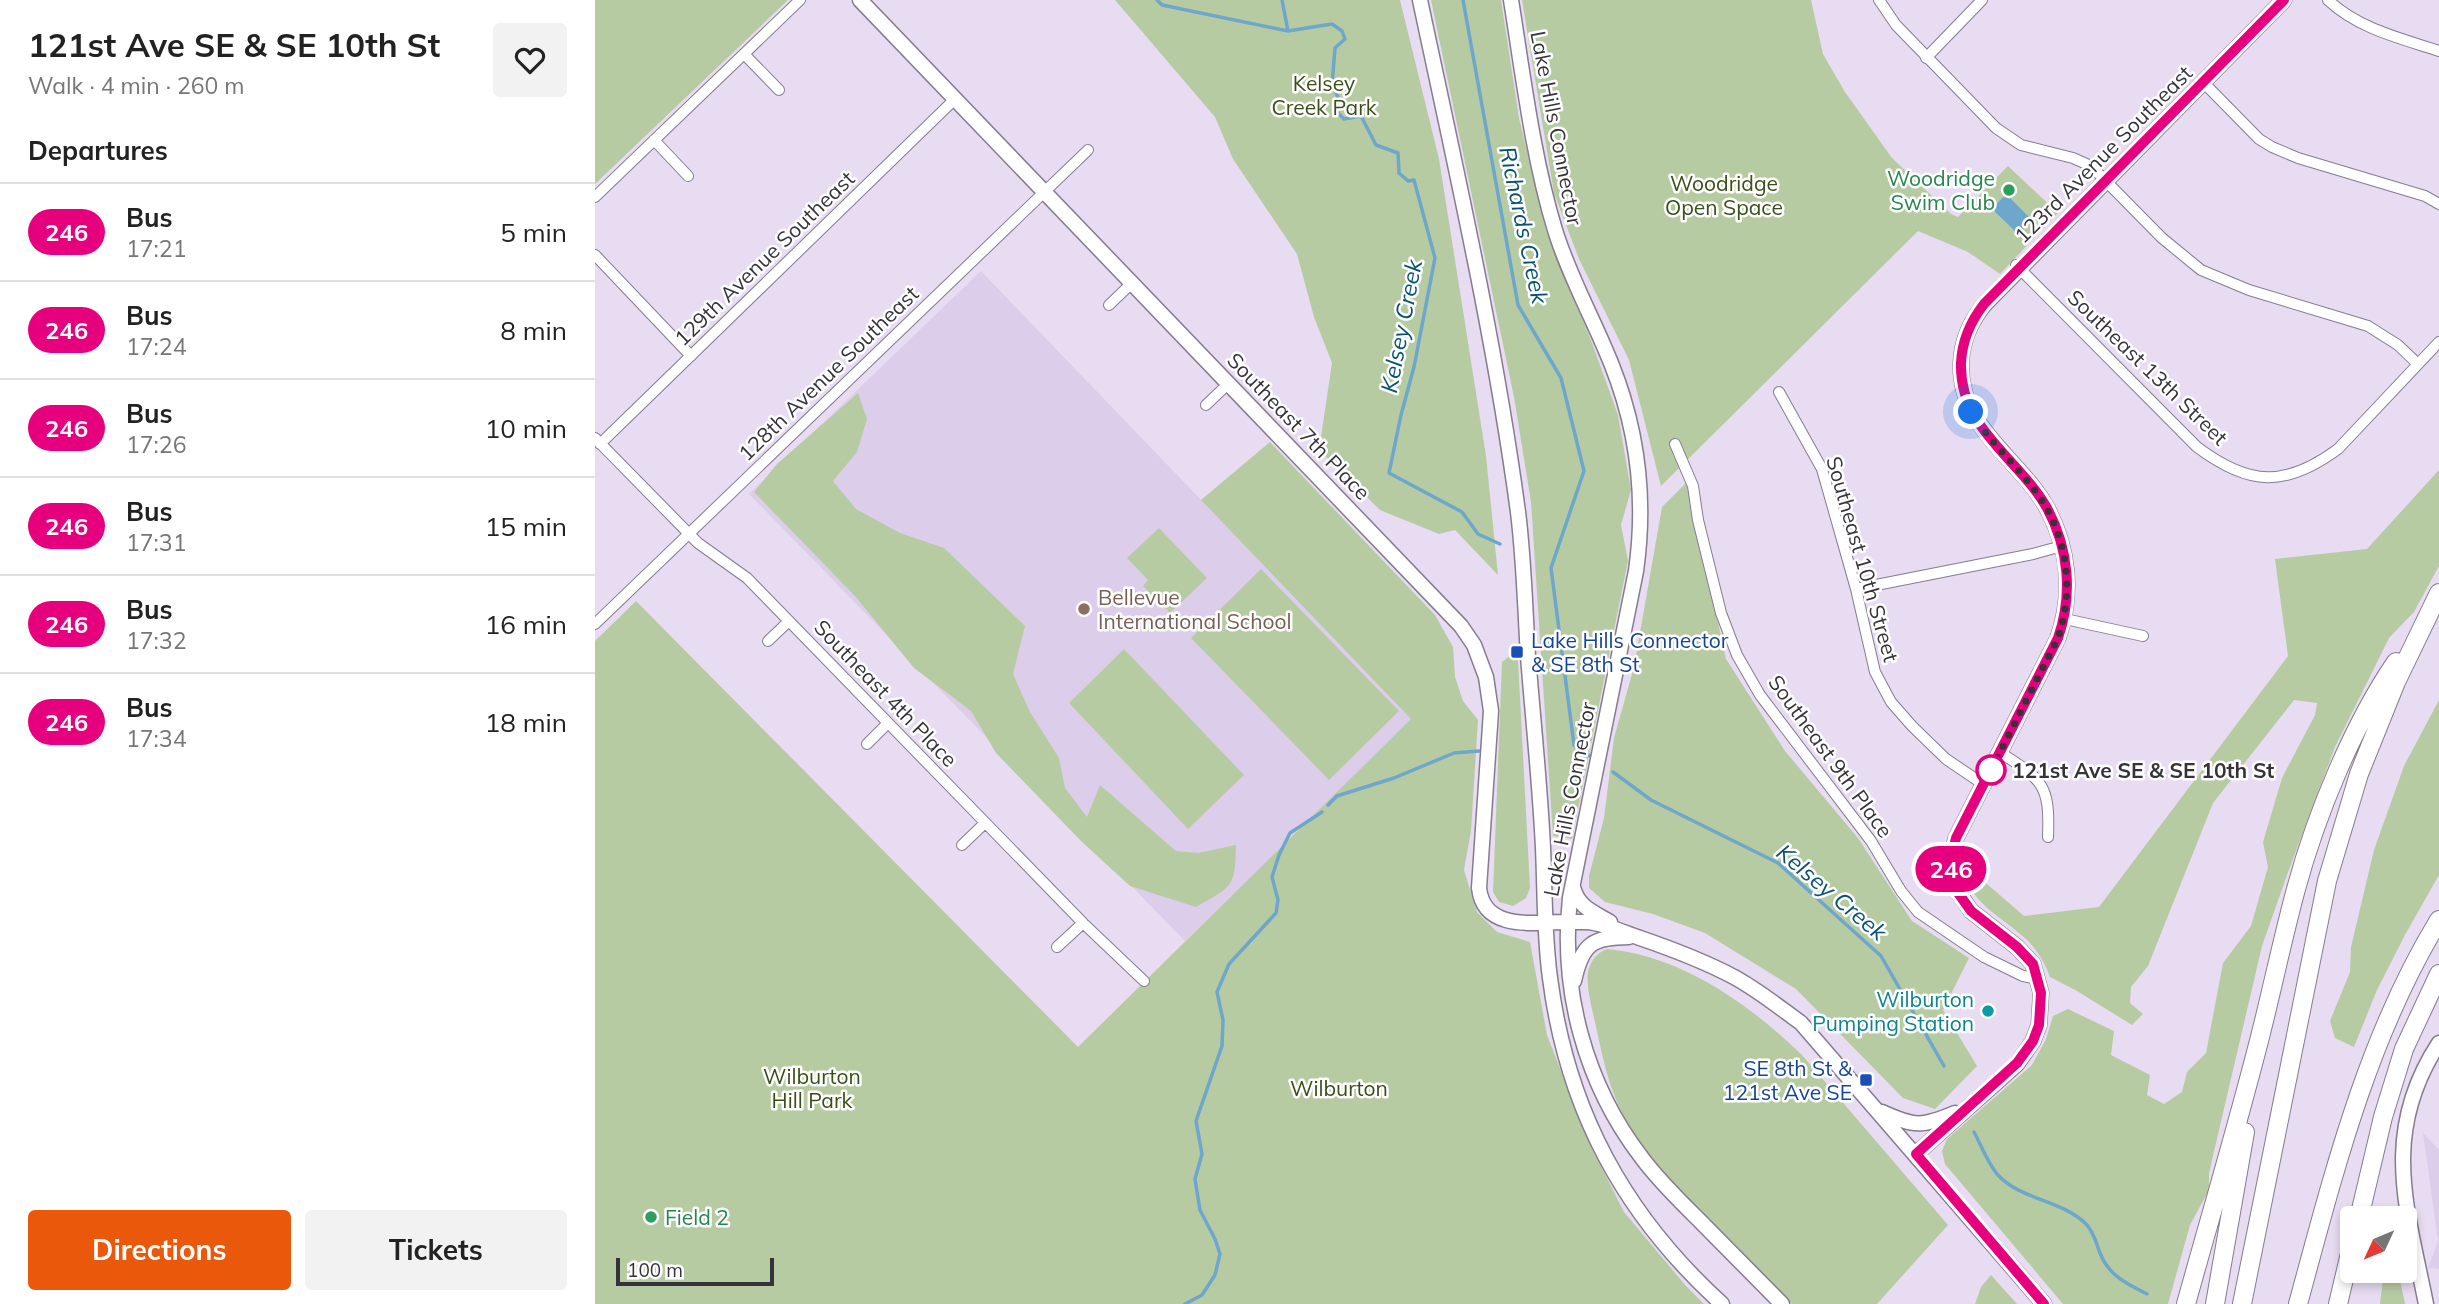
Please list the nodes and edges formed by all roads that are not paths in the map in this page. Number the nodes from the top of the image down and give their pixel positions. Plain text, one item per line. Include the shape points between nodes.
1 (800, 0) edge
2 (860, 0) edge
3 (1420, 0) edge
4 (1511, 0) edge
5 (1879, 0) edge
6 (1982, 0) edge
7 (2284, 0) edge
8 (2328, 0) edge
9 (2439, 51) edge
10 (744, 54) junction
11 (1926, 58) junction
12 (2203, 82) junction
13 (779, 90) dead end
14 (955, 99) junction
15 (654, 140) junction
16 (1088, 150) dead end
17 (688, 177) dead end
18 (2106, 180) junction
19 (1045, 191) junction
20 (595, 197) edge
21 (2439, 204) edge
22 (595, 255) edge
23 (2018, 266) junction
24 (1132, 283) junction
25 (1109, 305) dead end
26 (2439, 342) edge
27 (691, 356) junction
28 (2418, 364) junction
29 (1229, 383) junction
30 (1779, 392) dead end
31 (1206, 405) dead end
32 (598, 441) edge
33 (1675, 444) dead end
34 (689, 534) junction
35 (2062, 546) junction
36 (1856, 589) junction
37 (2438, 595) edge
38 (2425, 618) junction
39 (2065, 619) junction
40 (789, 621) junction
41 (595, 624) edge
42 (2143, 636) dead end
43 (768, 641) dead end
44 (888, 723) junction
45 (867, 744) dead end
46 (2001, 753) junction
47 (1983, 784) junction
48 (985, 822) junction
49 (2048, 838) dead end
50 (962, 845) dead end
51 (1573, 881) junction
52 (2439, 920) edge
53 (1567, 921) junction
54 (1545, 922) junction
55 (1083, 923) junction
56 (1638, 938) junction
57 (1057, 947) dead end
58 (2439, 974) edge
59 (2039, 979) junction
60 (1144, 981) dead end
61 (1572, 993) junction
62 (2261, 1032) junction
63 (2439, 1043) edge
64 (1878, 1110) junction
65 (1963, 1110) junction
66 (1916, 1154) junction
67 (2362, 1206) edge
68 (2343, 1283) edge
69 (1722, 1304) edge
70 (1782, 1304) edge
71 (2044, 1304) edge
72 (2186, 1304) edge
73 (2215, 1304) edge
74 (2242, 1304) edge
75 (2298, 1304) edge
76 (2339, 1304) edge
77 (2426, 1304) edge

1 - 10 street
2 - 14 main road, Southeast 7th Place
3 - 54 main road, Lake Hills Connector via 1507,429 1525,600
4 - 51 main road, Lake Hills Connector via 1550,214 1622,392 1641,496 1636,572
5 - 11 street
6 - 11 street
7 - 12 main road, 123rd Avenue Southeast
8 - 9 street via 2365,26
10 - 13 street
10 - 15 street
11 - 18 street via 2008,137 2081,161
12 - 18 main road, 123rd Avenue Southeast
12 - 21 street via 2272,147
14 - 19 main road, Southeast 7th Place
14 - 27 street, 129th Avenue Southeast
15 - 17 street
15 - 20 street
16 - 19 street, 128th Avenue Southeast
18 - 23 main road, 123rd Avenue Southeast
18 - 28 street via 2162,238 2201,270 2249,290 2368,326
19 - 24 main road, Southeast 7th Place
19 - 34 street, 128th Avenue Southeast
22 - 27 street
23 - 28 street, Southeast 13th Street via 2197,447 2231,469 2279,477 2322,460 2338,449
23 - 35 main road, 123rd Avenue Southeast via 1976,314 1963,345 1961,374 1971,412 2046,506
24 - 25 street
24 - 29 main road, Southeast 7th Place
26 - 28 street
27 - 32 street, 129th Avenue Southeast
29 - 31 street
29 - 54 main road, Southeast 7th Place via 1474,645 1486,677 1491,711 1480,897 1487,911 1498,918
30 - 36 street, Southeast 10th Street via 1822,469
32 - 34 street, Southeast 4th Place
33 - 59 street, Southeast 9th Place via 1693,486 1721,613 1760,695 1871,841 1918,912 1984,957
34 - 40 street, Southeast 4th Place via 747,578
34 - 41 street, 128th Avenue Southeast
35 - 36 street
35 - 39 main road via 2068,595
36 - 47 street, Southeast 10th Street via 1875,672 1891,702 1930,745
37 - 38 highway
38 - 62 highway via 2377,689 2336,777 2297,887
38 - 74 highway via 2359,774 2330,870
39 - 42 street
39 - 46 main road
40 - 43 street
40 - 44 street, Southeast 4th Place
44 - 45 street
44 - 48 street, Southeast 4th Place
46 - 47 main road
46 - 49 street via 2032,773 2043,787 2049,810
47 - 59 main road via 1951,854 1952,877 1971,911 2026,955
48 - 50 street
48 - 55 street, Southeast 4th Place
51 - 53 main road, Lake Hills Connector
51 - 56 main road via 1583,907
52 - 75 highway via 2403,984 2358,1094
53 - 54 main road, Southeast 7th Place
53 - 56 main road, Southeast 7th Place via 1608,926
53 - 61 main road, Lake Hills Connector
54 - 69 main road, Lake Hills Connector via 1558,1027 1588,1124 1618,1181 1656,1236
55 - 57 street
55 - 60 street, Southeast 4th Place
56 - 61 main road via 1611,937 1591,944 1580,958
56 - 64 main road via 1701,960 1765,996 1801,1023
58 - 67 highway via 2390,1091
59 - 65 main road via 2041,1008 2033,1041 2017,1063
61 - 70 main road, Lake Hills Connector via 1591,1066 1629,1140 1661,1181
62 - 72 highway
62 - 73 highway
63 - 77 main road via 2413,1096 2403,1143 2405,1204
64 - 65 main road via 1907,1124 1921,1124
64 - 66 main road
65 - 66 main road
66 - 71 main road
68 - 76 highway

